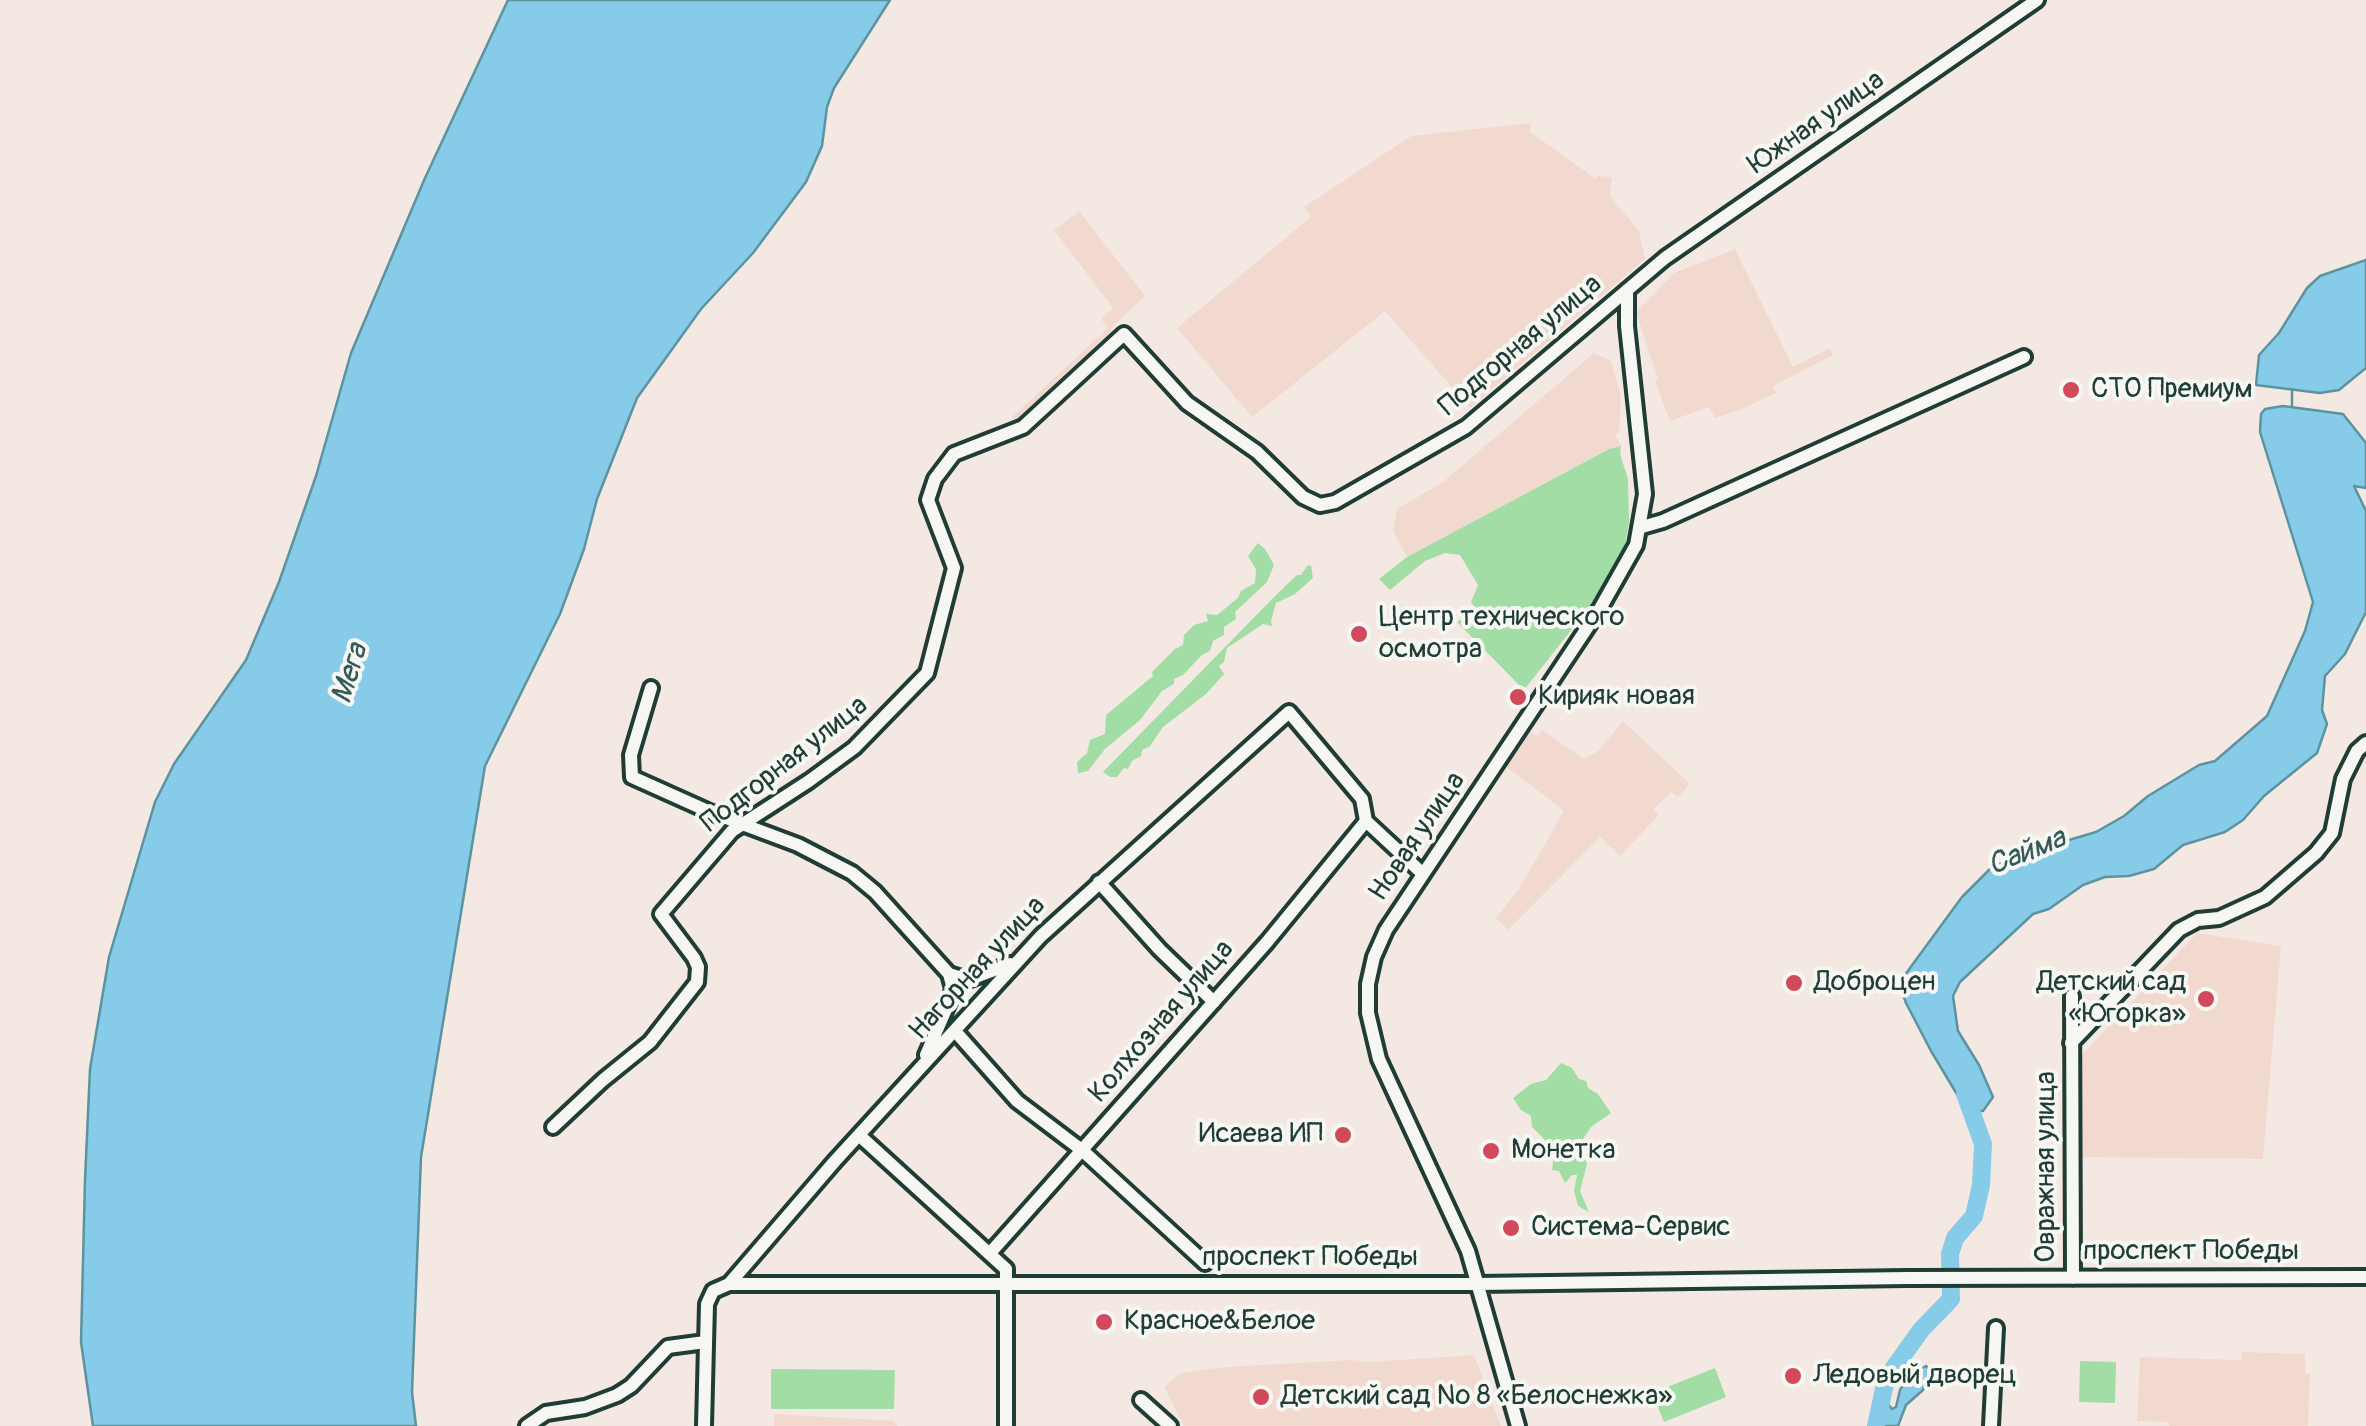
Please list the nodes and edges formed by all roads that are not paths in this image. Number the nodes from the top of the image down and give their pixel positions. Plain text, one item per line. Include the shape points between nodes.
1 (2037, 0) edge
2 (1628, 290) junction
3 (2024, 358) dead end
4 (1642, 526) junction
5 (651, 688) dead end
6 (2366, 742) edge
7 (744, 822) junction
8 (1366, 822) junction
9 (1423, 874) junction
10 (1099, 882) junction
11 (1020, 959) junction
12 (949, 974) junction
13 (2072, 996) dead end
14 (1214, 1002) junction
15 (955, 1031) junction
16 (2071, 1044) junction
17 (911, 1080) junction
18 (553, 1127) dead end
19 (860, 1136) junction
20 (1083, 1151) junction
21 (991, 1252) junction
22 (1205, 1264) dead end
23 (2366, 1277) edge
24 (2073, 1278) junction
25 (1008, 1283) junction
26 (729, 1284) junction
27 (1478, 1284) junction
28 (1996, 1328) dead end
29 (705, 1342) junction
30 (1141, 1400) dead end
31 (527, 1426) edge
32 (704, 1426) edge
33 (1006, 1426) edge
34 (1170, 1426) edge
35 (1518, 1426) edge
36 (1991, 1426) edge

1 - 2 street, Южная улица
2 - 4 street, Новая улица via 1644,469
2 - 7 street, Подгорная улица via 1466,427 1324,505 1303,497 1257,452 1194,410 1124,334 1032,420 961,449 946,462 928,500 953,577 927,673 854,748
3 - 4 street
4 - 9 street, Новая улица via 1618,579
5 - 7 street via 631,755 632,777
6 - 16 street via 2343,780 2332,833 2316,854 2265,897 2178,930
7 - 12 street via 858,877
7 - 18 street, Подгорная улица via 661,914 694,958 697,982 650,1042
8 - 9 street
8 - 10 street, Нагорная улица via 1362,799 1289,712
8 - 14 street, Колхозная улица
9 - 27 street, Новая улица via 1374,956 1368,1013 1379,1059 1456,1221
10 - 11 street, Нагорная улица
10 - 14 street
11 - 12 street via 979,978
11 - 15 street, Нагорная улица
12 - 17 street via 953,990 944,1019
13 - 16 street, Овражная улица
14 - 20 street, Колхозная улица
15 - 17 street, Нагорная улица
15 - 20 street via 1017,1101
16 - 24 street, Овражная улица
17 - 19 street, Нагорная улица
19 - 21 street
19 - 26 street, Нагорная улица
20 - 21 street, Колхозная улица
20 - 22 street
21 - 25 street
23 - 24 street, проспект Победы
24 - 27 street, проспект Победы
25 - 26 street, проспект Победы
25 - 27 street, проспект Победы
25 - 33 street
26 - 29 street, проспект Победы via 713,1292 708,1304
27 - 35 street, Новая улица
28 - 36 street
29 - 31 street via 668,1347 617,1395 546,1413
29 - 32 street
30 - 34 street

